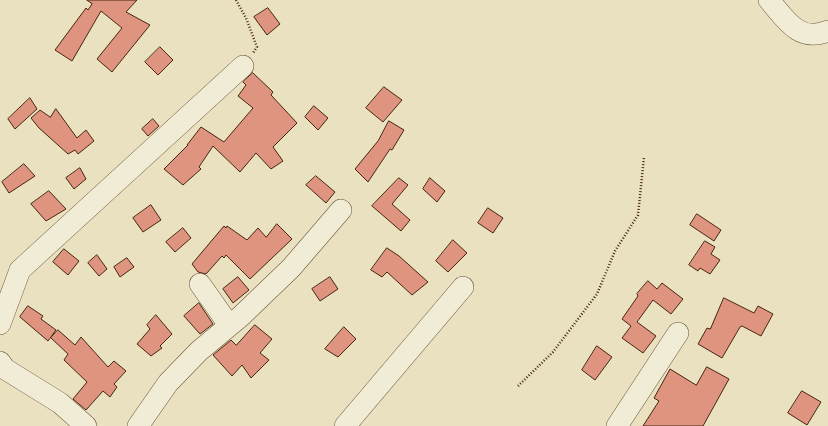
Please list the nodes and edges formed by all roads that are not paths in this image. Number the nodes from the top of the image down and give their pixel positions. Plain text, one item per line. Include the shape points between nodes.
1 (769, 0) edge
2 (828, 30) edge
3 (243, 66) road end
4 (341, 210) dead end
5 (200, 284) dead end
6 (463, 287) dead end
7 (0, 324) edge
8 (229, 325) junction
9 (678, 333) dead end
10 (0, 362) edge
11 (86, 426) edge
12 (138, 426) edge
13 (345, 426) edge
14 (618, 426) edge

1 - 2 street via 786,20 804,34 815,35
3 - 7 street via 20,270
4 - 8 street via 291,268
5 - 8 street
6 - 13 street
8 - 12 street via 198,351 168,383
9 - 14 street
10 - 11 street via 5,369 60,403

